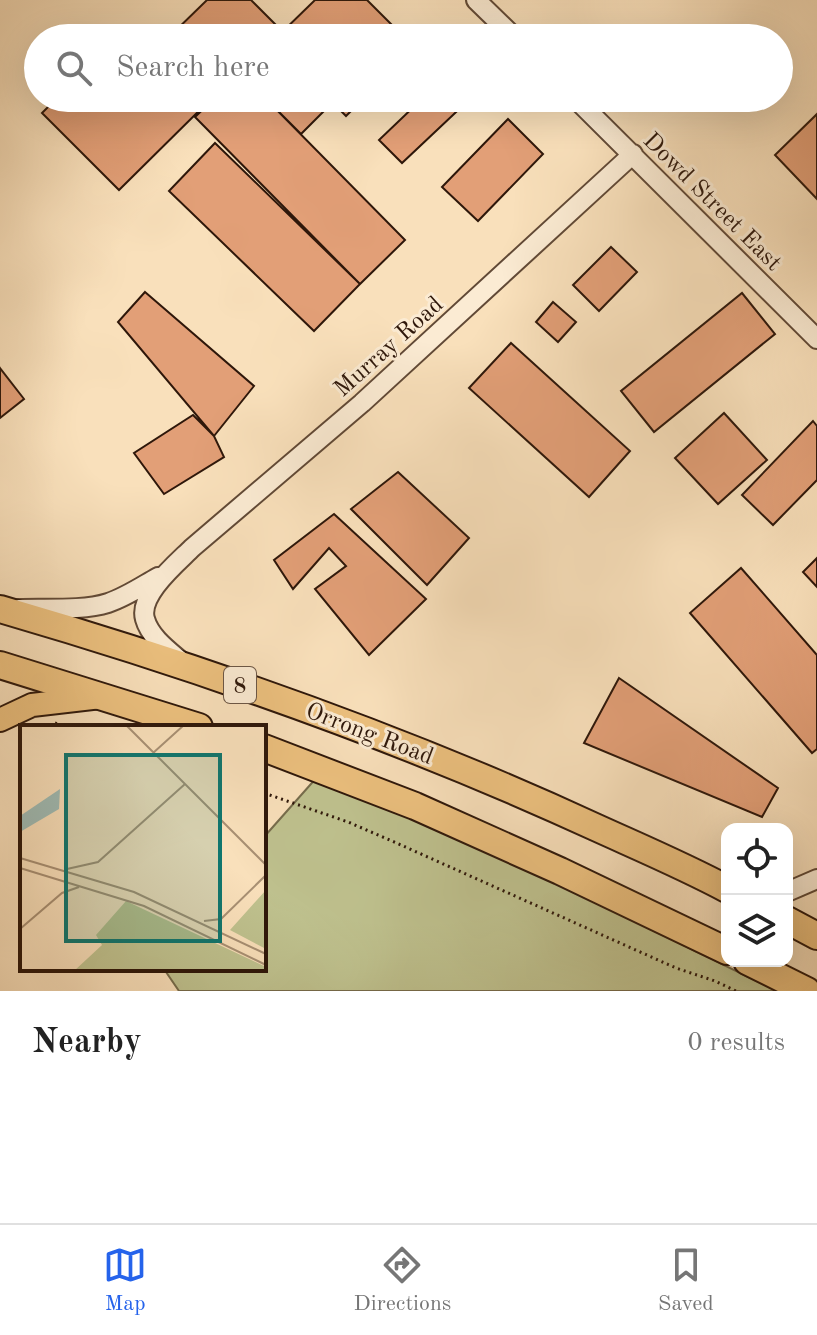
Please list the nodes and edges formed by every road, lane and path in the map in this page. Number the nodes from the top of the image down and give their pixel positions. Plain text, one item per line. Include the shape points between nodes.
1 (476, 0) edge
2 (501, 24) edge
3 (590, 112) edge
4 (633, 154) junction
5 (817, 339) edge
6 (171, 569) junction
7 (0, 609) edge
8 (0, 665) edge
9 (187, 667) junction
10 (106, 697) junction
11 (0, 720) edge
12 (193, 725) edge
13 (266, 749) edge
14 (266, 794) edge
15 (817, 879) edge
16 (720, 883) edge
17 (793, 889) edge
18 (793, 923) edge
19 (817, 936) edge
20 (721, 948) edge
21 (759, 967) edge
22 (736, 991) edge
23 (807, 991) edge

1 - 2 street
3 - 4 street, Dowd Street East
4 - 5 street, Dowd Street East
4 - 6 street, Murray Road via 362,403
6 - 7 street, Murray Road via 106,604
6 - 9 street, Murray Road via 151,591 143,615 160,643
7 - 9 highway, Orrong Road / 8
8 - 10 highway, 8
9 - 16 highway, Orrong Road / 8 via 477,774
10 - 11 main road via 32,705
10 - 12 highway, 8
13 - 20 highway via 429,813
14 - 22 path via 348,822
15 - 17 street
18 - 19 highway
21 - 23 highway

